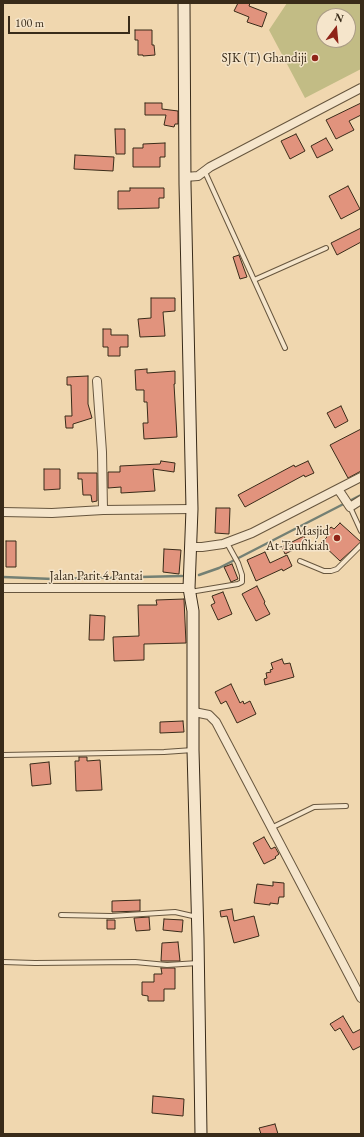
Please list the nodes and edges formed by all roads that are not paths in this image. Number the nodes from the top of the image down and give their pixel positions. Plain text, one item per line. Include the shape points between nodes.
1 (184, 3) edge
2 (361, 88) edge
3 (205, 172) junction
4 (185, 177) junction
5 (326, 248) dead end
6 (254, 280) junction
7 (285, 348) dead end
8 (97, 381) dead end
9 (361, 477) edge
10 (338, 489) junction
11 (361, 500) edge
12 (347, 503) junction
13 (192, 509) junction
14 (103, 510) junction
15 (3, 512) edge
16 (361, 531) edge
17 (227, 542) junction
18 (361, 545) edge
19 (191, 547) junction
20 (300, 561) dead end
21 (3, 588) edge
22 (189, 590) junction
23 (194, 712) junction
24 (193, 750) junction
25 (3, 755) edge
26 (346, 806) dead end
27 (271, 828) junction
28 (61, 915) dead end
29 (197, 917) junction
30 (3, 962) edge
31 (199, 963) junction
32 (361, 998) edge
33 (201, 1134) edge

1 - 4 street
2 - 3 street via 210,167
3 - 4 street via 198,176
3 - 6 lane
4 - 13 street
5 - 6 lane
6 - 7 lane
8 - 14 street
9 - 10 street
10 - 12 street
10 - 17 street via 252,533
11 - 12 street
12 - 16 lane
13 - 14 street
13 - 19 street
14 - 15 street
17 - 19 street
17 - 22 lane via 238,563 242,582
18 - 20 lane via 337,569 331,571 324,571
19 - 22 street
21 - 22 street, Jalan Parit 4 Pantai
22 - 23 street via 193,611
23 - 24 street
23 - 27 street via 209,715 216,722
24 - 25 lane
24 - 29 street
26 - 27 lane via 314,807
27 - 32 street
28 - 29 lane via 111,916 175,912
29 - 31 street
30 - 31 lane via 135,962 167,965
31 - 33 street

